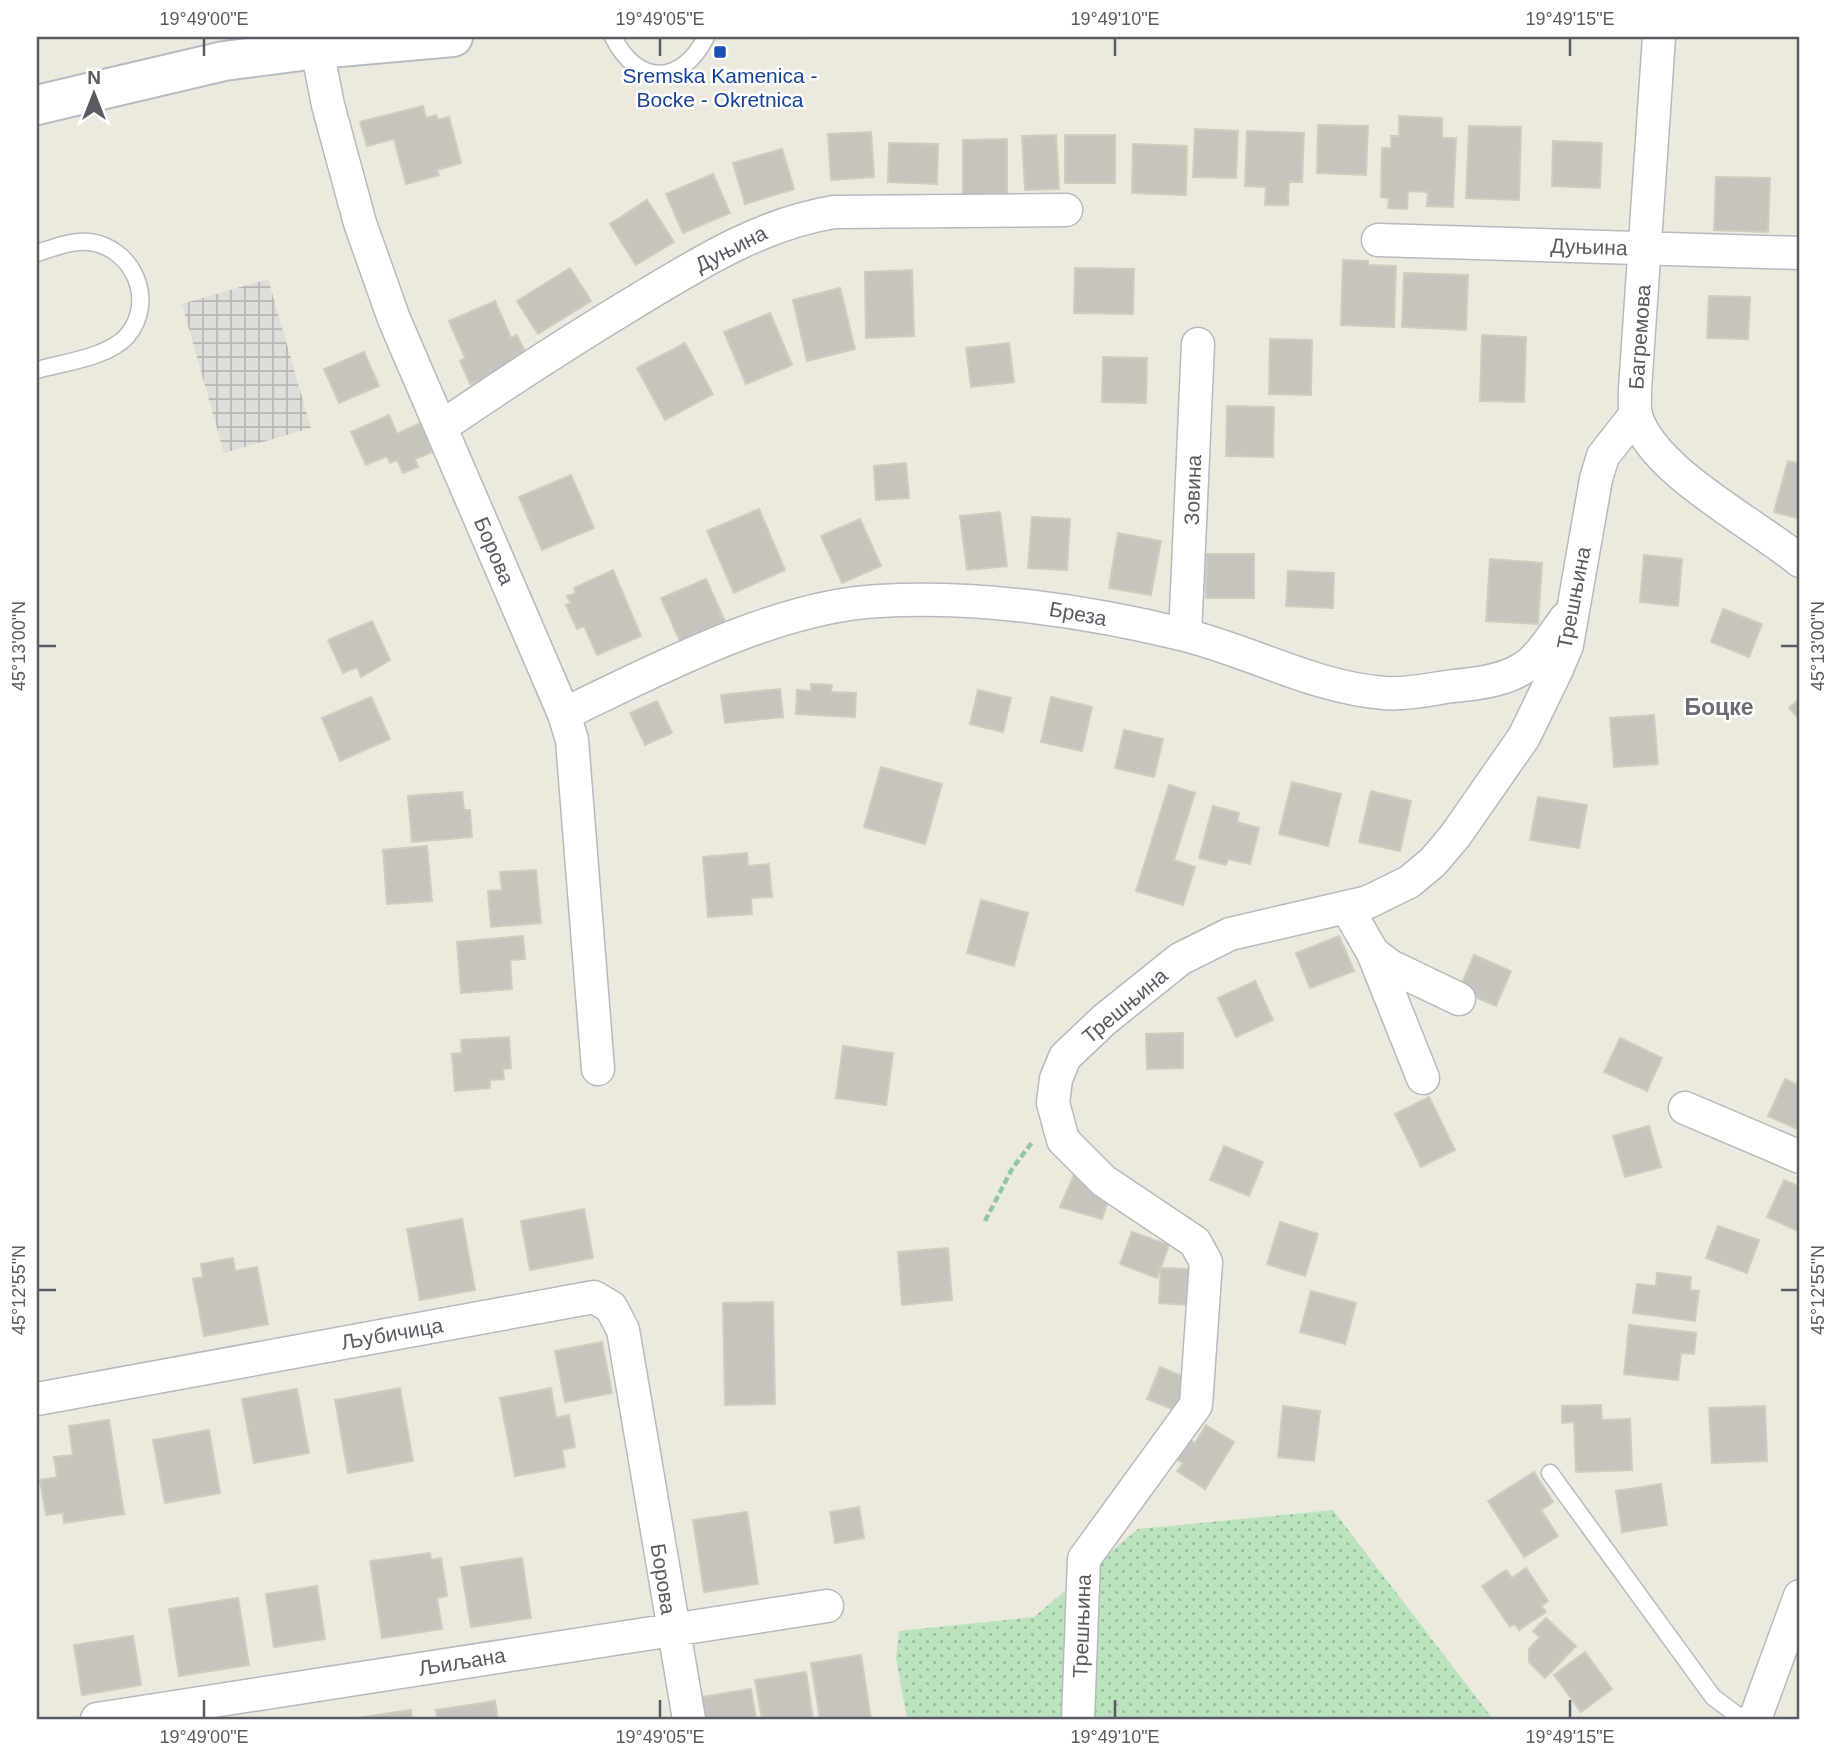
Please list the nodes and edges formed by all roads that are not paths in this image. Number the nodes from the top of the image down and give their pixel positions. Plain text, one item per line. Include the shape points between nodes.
1 (453, 37) edge
2 (613, 37) edge
3 (706, 37) edge
4 (1659, 37) edge
5 (317, 49) junction
6 (37, 105) edge
7 (1066, 210) dead end
8 (1378, 240) dead end
9 (1646, 249) junction
10 (37, 253) edge
11 (1800, 253) edge
12 (1198, 344) dead end
13 (37, 370) edge
14 (1636, 414) junction
15 (441, 427) junction
16 (1800, 561) edge
17 (1573, 609) junction
18 (1185, 635) junction
19 (564, 714) junction
20 (1347, 908) junction
21 (1373, 953) junction
22 (1458, 999) dead end
23 (598, 1069) dead end
24 (1423, 1078) dead end
25 (1685, 1108) dead end
26 (1800, 1157) edge
27 (37, 1399) edge
28 (641, 1438) joint
29 (1550, 1473) dead end
30 (1800, 1596) edge
31 (827, 1606) dead end
32 (671, 1629) junction
33 (97, 1719) edge
34 (689, 1719) edge
35 (1078, 1719) edge
36 (1755, 1719) edge

1 - 5 main road
2 - 3 lane via 632,64 664,75 684,68
4 - 9 street, Багремова
5 - 6 main road via 224,61
5 - 15 street, Борова via 360,223
7 - 15 street, Дуњина via 834,212 801,217 763,231 674,278
8 - 9 street, Дуњина
9 - 11 street, Дуњина
9 - 14 street, Багремова
10 - 13 lane via 78,242 105,245 132,268 140,303 126,336 111,348
12 - 18 street, Зовина
14 - 16 street, Багремова via 1645,435 1673,467
14 - 17 street, Трешњина via 1604,456 1596,479
15 - 19 street, Борова
17 - 18 street, Бреза via 1521,670 1481,683 1388,694 1349,689
17 - 20 street, Трешњина via 1567,645 1536,714 1455,836 1409,882
18 - 19 street, Бреза via 1055,608 877,601 771,624
19 - 23 street, Борова via 572,740
20 - 21 street
20 - 35 street, Трешњина via 1230,934 1180,959 1065,1057 1056,1079 1053,1102 1063,1140 1104,1181 1195,1242 1206,1262 1196,1405 1084,1559
21 - 22 street
21 - 24 street
25 - 26 street
27 - 28 street, Љубичица via 594,1297 611,1307 623,1330
28 - 32 street, Борова
29 - 36 lane via 1713,1697 1737,1715
30 - 36 street
31 - 32 street, Љиљана
32 - 33 street, Љиљана
32 - 34 street, Борова

